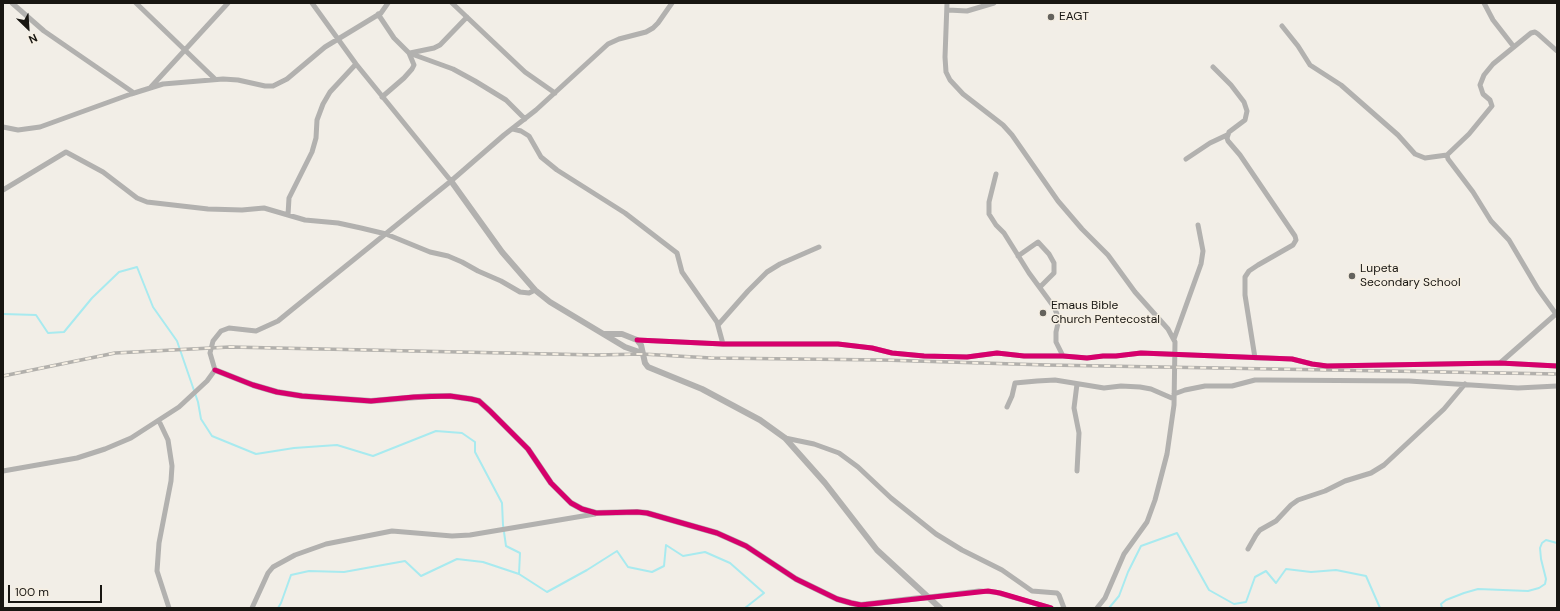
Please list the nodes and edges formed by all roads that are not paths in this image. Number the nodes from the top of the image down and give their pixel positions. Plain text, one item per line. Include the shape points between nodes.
1 (12, 3) edge
2 (136, 3) edge
3 (228, 3) edge
4 (312, 3) edge
5 (388, 3) edge
6 (452, 3) edge
7 (672, 3) edge
8 (947, 3) edge
9 (994, 3) edge
10 (1484, 3) edge
11 (948, 10) junction
12 (378, 14) junction
13 (467, 17) junction
14 (1282, 26) dead end
15 (338, 40) junction
16 (1514, 47) junction
17 (184, 50) junction
18 (1557, 51) edge
19 (409, 53) junction
20 (356, 64) junction
21 (1213, 67) dead end
22 (215, 79) junction
23 (150, 88) junction
24 (134, 93) junction
25 (555, 93) junction
26 (382, 97) junction
27 (525, 119) junction
28 (3, 128) edge
29 (513, 128) junction
30 (1227, 135) junction
31 (1447, 155) junction
32 (1186, 159) dead end
33 (996, 174) dead end
34 (451, 181) junction
35 (3, 190) edge
36 (288, 214) junction
37 (1198, 225) dead end
38 (386, 234) junction
39 (819, 247) dead end
40 (1018, 256) junction
41 (1040, 287) junction
42 (535, 290) junction
43 (1556, 313) edge
44 (718, 325) junction
45 (604, 334) junction
46 (1174, 339) junction
47 (637, 340) junction
48 (723, 344) junction
49 (642, 353) junction
50 (1175, 355) junction
51 (1062, 356) junction
52 (1255, 358) junction
53 (1500, 363) junction
54 (1557, 366) edge
55 (215, 370) junction
56 (1077, 384) junction
57 (1465, 384) junction
58 (1557, 386) edge
59 (1174, 397) junction
60 (1007, 407) dead end
61 (159, 421) junction
62 (785, 438) junction
63 (3, 471) edge
64 (1077, 471) dead end
65 (596, 514) junction
66 (1248, 549) dead end
67 (929, 597) junction
68 (937, 606) edge
69 (169, 608) edge
70 (252, 608) edge
71 (1051, 608) edge
72 (1064, 608) edge
73 (1097, 608) edge

1 - 24 street via 44,31
2 - 17 street
3 - 17 street
4 - 15 street
5 - 12 street
6 - 13 street
7 - 25 street via 653,28 608,44
8 - 11 street
9 - 11 street via 967,11
10 - 16 street via 1493,20
11 - 46 street via 945,57 946,72 950,80 1007,130 1058,201 1108,255 1135,292 1168,328
12 - 15 street
12 - 19 street via 394,38
13 - 19 street via 440,45
13 - 25 street via 525,72
14 - 31 street via 1294,39 1310,65 1341,85 1398,135 1415,154 1425,158
15 - 20 street
15 - 22 street via 325,47 287,79 273,86
16 - 18 street via 1530,33 1535,32
16 - 31 street via 1493,64 1480,82 1481,90 1492,106
17 - 22 street
17 - 23 street
19 - 26 street via 414,63 412,69
19 - 27 street via 453,69 475,81 506,100
20 - 26 street
20 - 36 street via 340,80 323,104 317,120 312,152 289,198
21 - 30 street via 1231,85 1244,102 1247,111 1245,120
22 - 23 street via 177,82
23 - 24 street
24 - 28 street via 40,127 18,130
25 - 27 street
26 - 34 street
27 - 29 street
29 - 34 street
29 - 44 street via 529,136 541,157 551,166 630,216 677,253 682,272
30 - 32 street
30 - 52 street via 1228,141 1292,230 1296,240 1293,245 1249,271 1245,277 1245,295
31 - 43 street via 1491,222 1509,240
33 - 40 street via 989,202 989,214
34 - 38 street
34 - 42 street via 502,252
35 - 36 street via 66,152 103,172 137,198 147,202 208,209 264,208
36 - 38 street via 305,220 338,223
37 - 46 street via 1203,257
38 - 42 street via 462,262 520,292 528,293
38 - 55 street via 278,320 256,331 229,328 221,331 213,341 210,353
39 - 44 street via 767,272
40 - 41 street
40 - 41 street via 1038,242 1048,254 1054,263 1054,273
41 - 51 street via 1059,320 1056,337
42 - 45 street via 550,302
43 - 53 street
44 - 48 street
45 - 47 street via 622,334
45 - 49 street via 625,347
46 - 50 street
47 - 48 street
47 - 49 street
48 - 51 street via 846,344 924,356 967,357 997,353
49 - 62 street via 650,369 702,389 760,420
50 - 51 street via 1141,353 1087,358
50 - 52 street
50 - 59 street
52 - 53 street via 1292,359 1328,366
53 - 54 street
55 - 61 street via 179,407
55 - 65 street via 253,385 302,396 371,401 450,396 479,401 524,445 548,480 564,497 582,509
56 - 59 street via 1104,388 1140,387
56 - 60 street via 1055,380 1016,382
56 - 64 street via 1074,408 1079,433
57 - 58 street via 1518,388
57 - 59 street via 1255,380 1232,386 1205,386 1185,390
57 - 66 street via 1444,409 1380,468 1298,500 1276,521 1260,530
59 - 73 street via 1167,454 1153,508 1144,528 1124,554 1105,598
61 - 63 street via 131,438 77,458
61 - 69 street via 168,440 172,466 157,571
62 - 67 street via 825,483 877,550
62 - 72 street via 839,453 936,534 1002,570 1032,591 1057,593
65 - 67 street via 647,513 723,535 752,550 796,579 831,596 861,606
65 - 70 street via 470,535 392,531 338,540 309,549 273,567 268,572
67 - 68 street
67 - 71 street via 979,591 995,592

